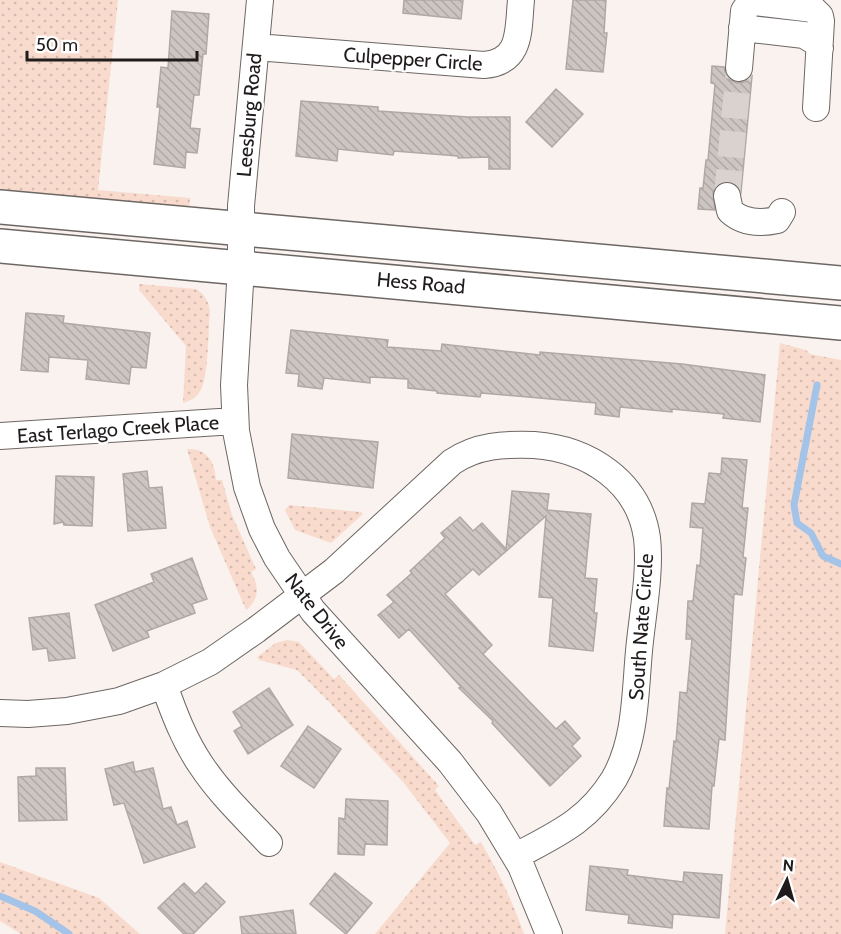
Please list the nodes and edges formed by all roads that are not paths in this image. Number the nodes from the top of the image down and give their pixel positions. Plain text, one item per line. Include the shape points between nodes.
1 (260, 0) edge
2 (521, 0) edge
3 (255, 47) junction
4 (739, 68) tunnel mouth
5 (816, 108) dead end
6 (727, 196) tunnel mouth
7 (0, 207) edge
8 (782, 212) dead end
9 (240, 230) junction
10 (0, 246) edge
11 (241, 267) junction
12 (841, 283) edge
13 (841, 323) edge
14 (235, 421) junction
15 (0, 436) edge
16 (302, 596) junction
17 (164, 685) junction
18 (0, 713) edge
19 (269, 843) dead end
20 (516, 856) junction
21 (549, 934) edge

1 - 3 street, Leesburg Road
2 - 3 street, Culpepper Circle via 516,46 495,64
3 - 9 street, Leesburg Road
4 - 5 street via 743,22 804,35 814,41 820,38
6 - 8 street via 730,211 747,221 777,220
7 - 9 main road, Hess Road
9 - 11 street, Nate Drive
9 - 12 main road, Hess Road
10 - 11 main road, Hess Road
11 - 13 main road, Hess Road
11 - 14 street, Nate Drive
14 - 15 street, East Terlago Creek Place
14 - 16 street, Nate Drive via 242,467 254,507 277,558
16 - 17 street, South Nate Circle via 225,652
16 - 20 street, Nate Drive via 457,771
16 - 20 street, South Nate Circle via 346,561 452,462 473,450 502,445 556,448 598,464 624,486 642,518 647,548 634,715 628,744 612,782 588,813 569,828
17 - 18 street, South Nate Circle via 86,708
17 - 19 street via 200,764
20 - 21 street, Nate Drive

